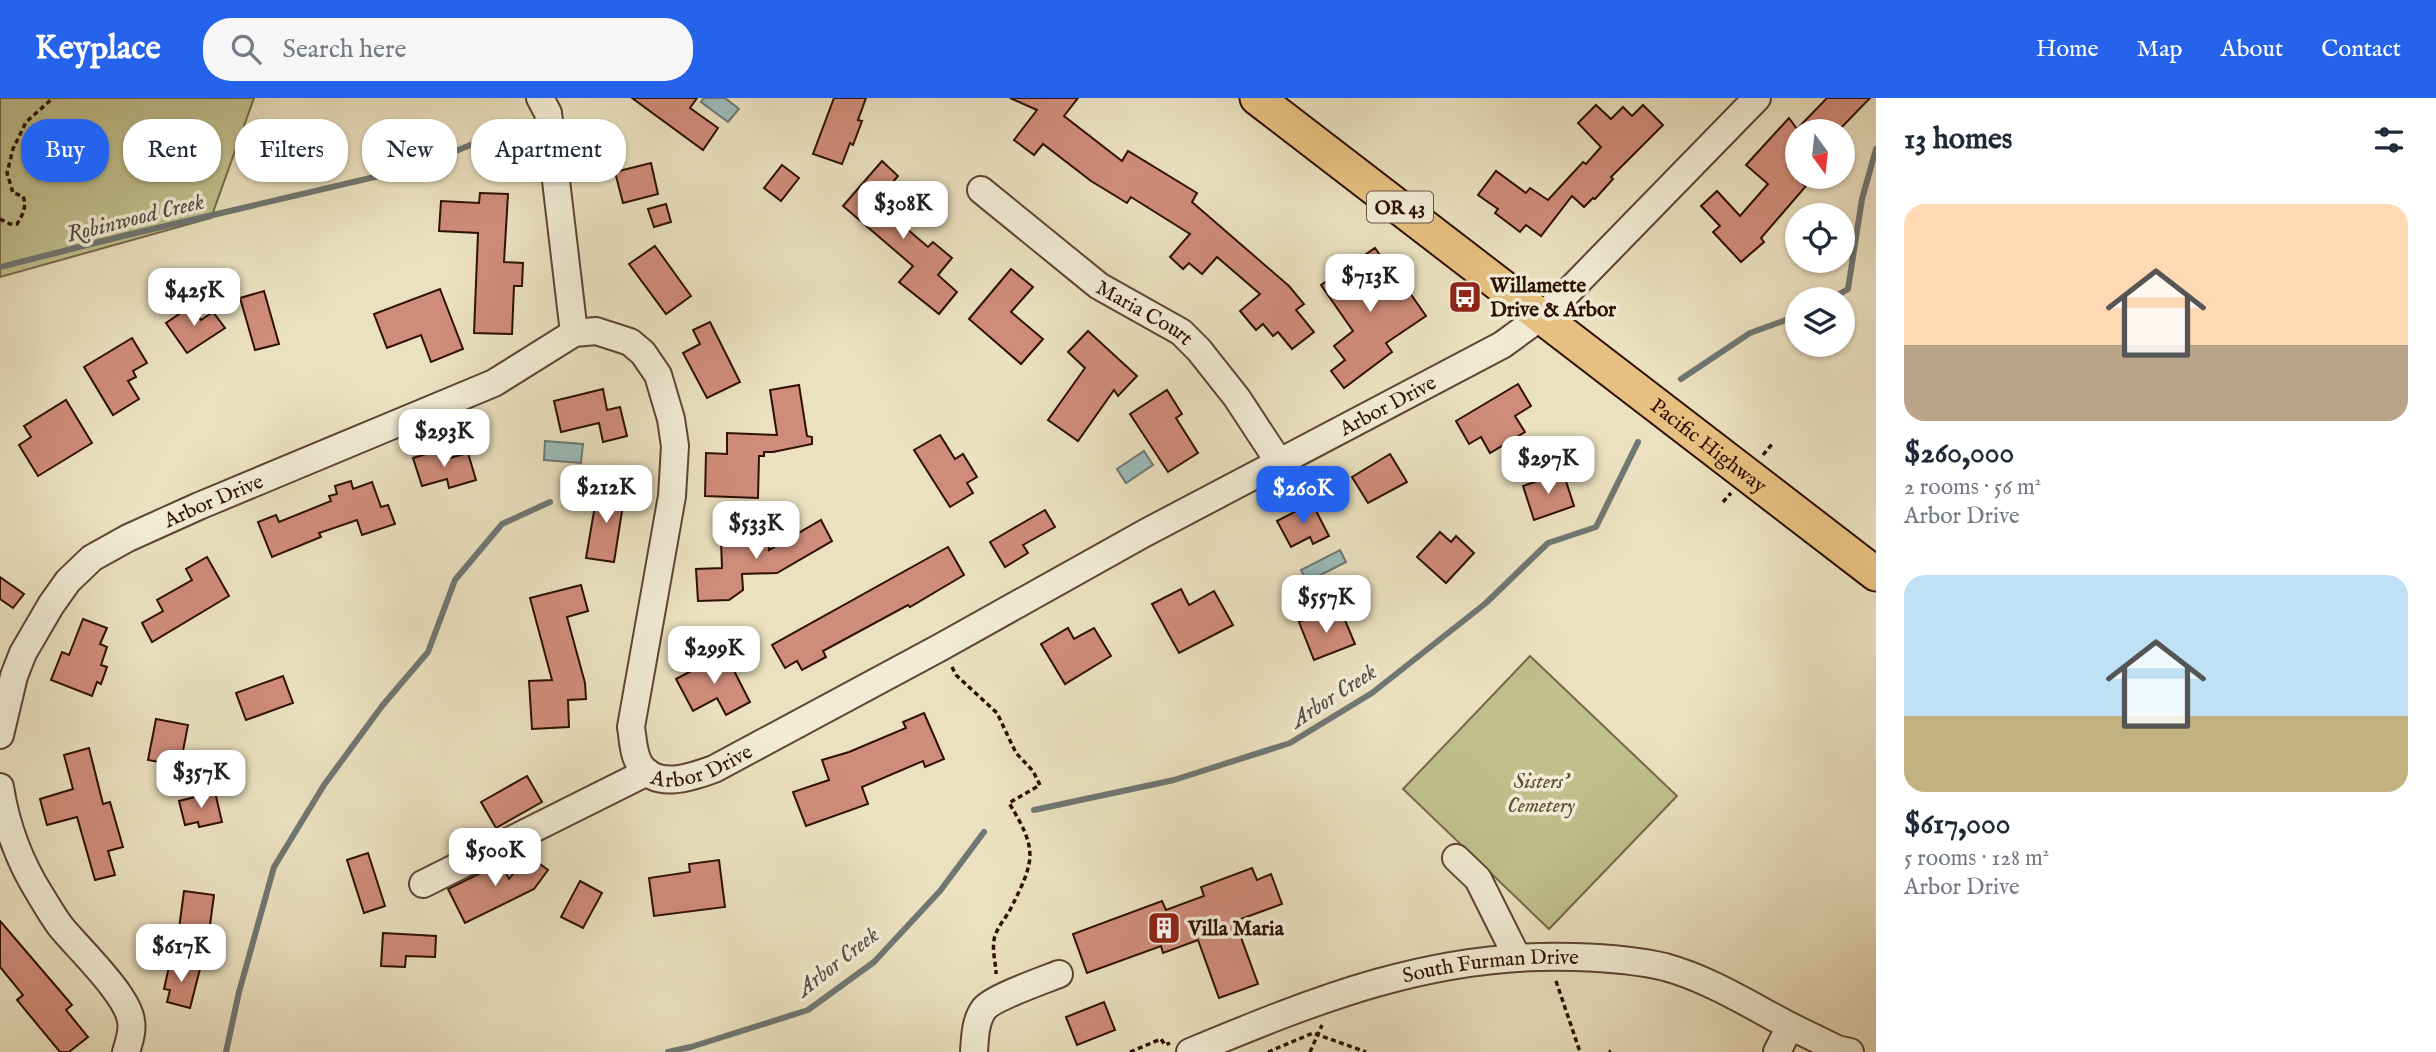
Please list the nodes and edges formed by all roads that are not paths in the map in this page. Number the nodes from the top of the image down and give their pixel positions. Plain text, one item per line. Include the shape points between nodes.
1 (540, 98) edge
2 (1257, 98) edge
3 (1757, 98) edge
4 (981, 190) dead end
5 (1542, 316) junction
6 (575, 333) junction
7 (1279, 462) junction
8 (1876, 574) edge
9 (0, 735) edge
10 (647, 772) junction
11 (0, 787) edge
12 (1456, 858) dead end
13 (423, 884) dead end
14 (1517, 957) junction
15 (1059, 974) dead end
16 (1790, 1026) junction
17 (126, 1052) edge
18 (974, 1052) edge
19 (1190, 1052) edge
20 (1777, 1052) edge
21 (1850, 1052) edge

1 - 6 street via 548,113
2 - 5 main road, OR 43
3 - 5 street, Arbor Drive
4 - 7 street, Maria Court via 1099,286 1181,332 1237,398
5 - 7 street, Arbor Drive via 1502,345
5 - 8 main road, Pacific Highway / OR 43
6 - 9 street, Arbor Drive via 494,383 199,506 92,558 68,581 23,653
6 - 10 street, Arbor Drive via 596,331 630,341 658,375 671,419 675,446 671,496 631,727 634,752
7 - 10 street, Arbor Drive via 713,769 678,780
10 - 13 street
11 - 17 street via 15,846 27,872 62,928 119,996 132,1019
12 - 14 street via 1478,879
14 - 16 street, South Furman Drive via 1593,958 1667,968 1716,987
14 - 19 street, South Furman Drive via 1409,974 1354,989
15 - 18 street via 984,1008
16 - 20 street
16 - 21 street, South Furman Drive

